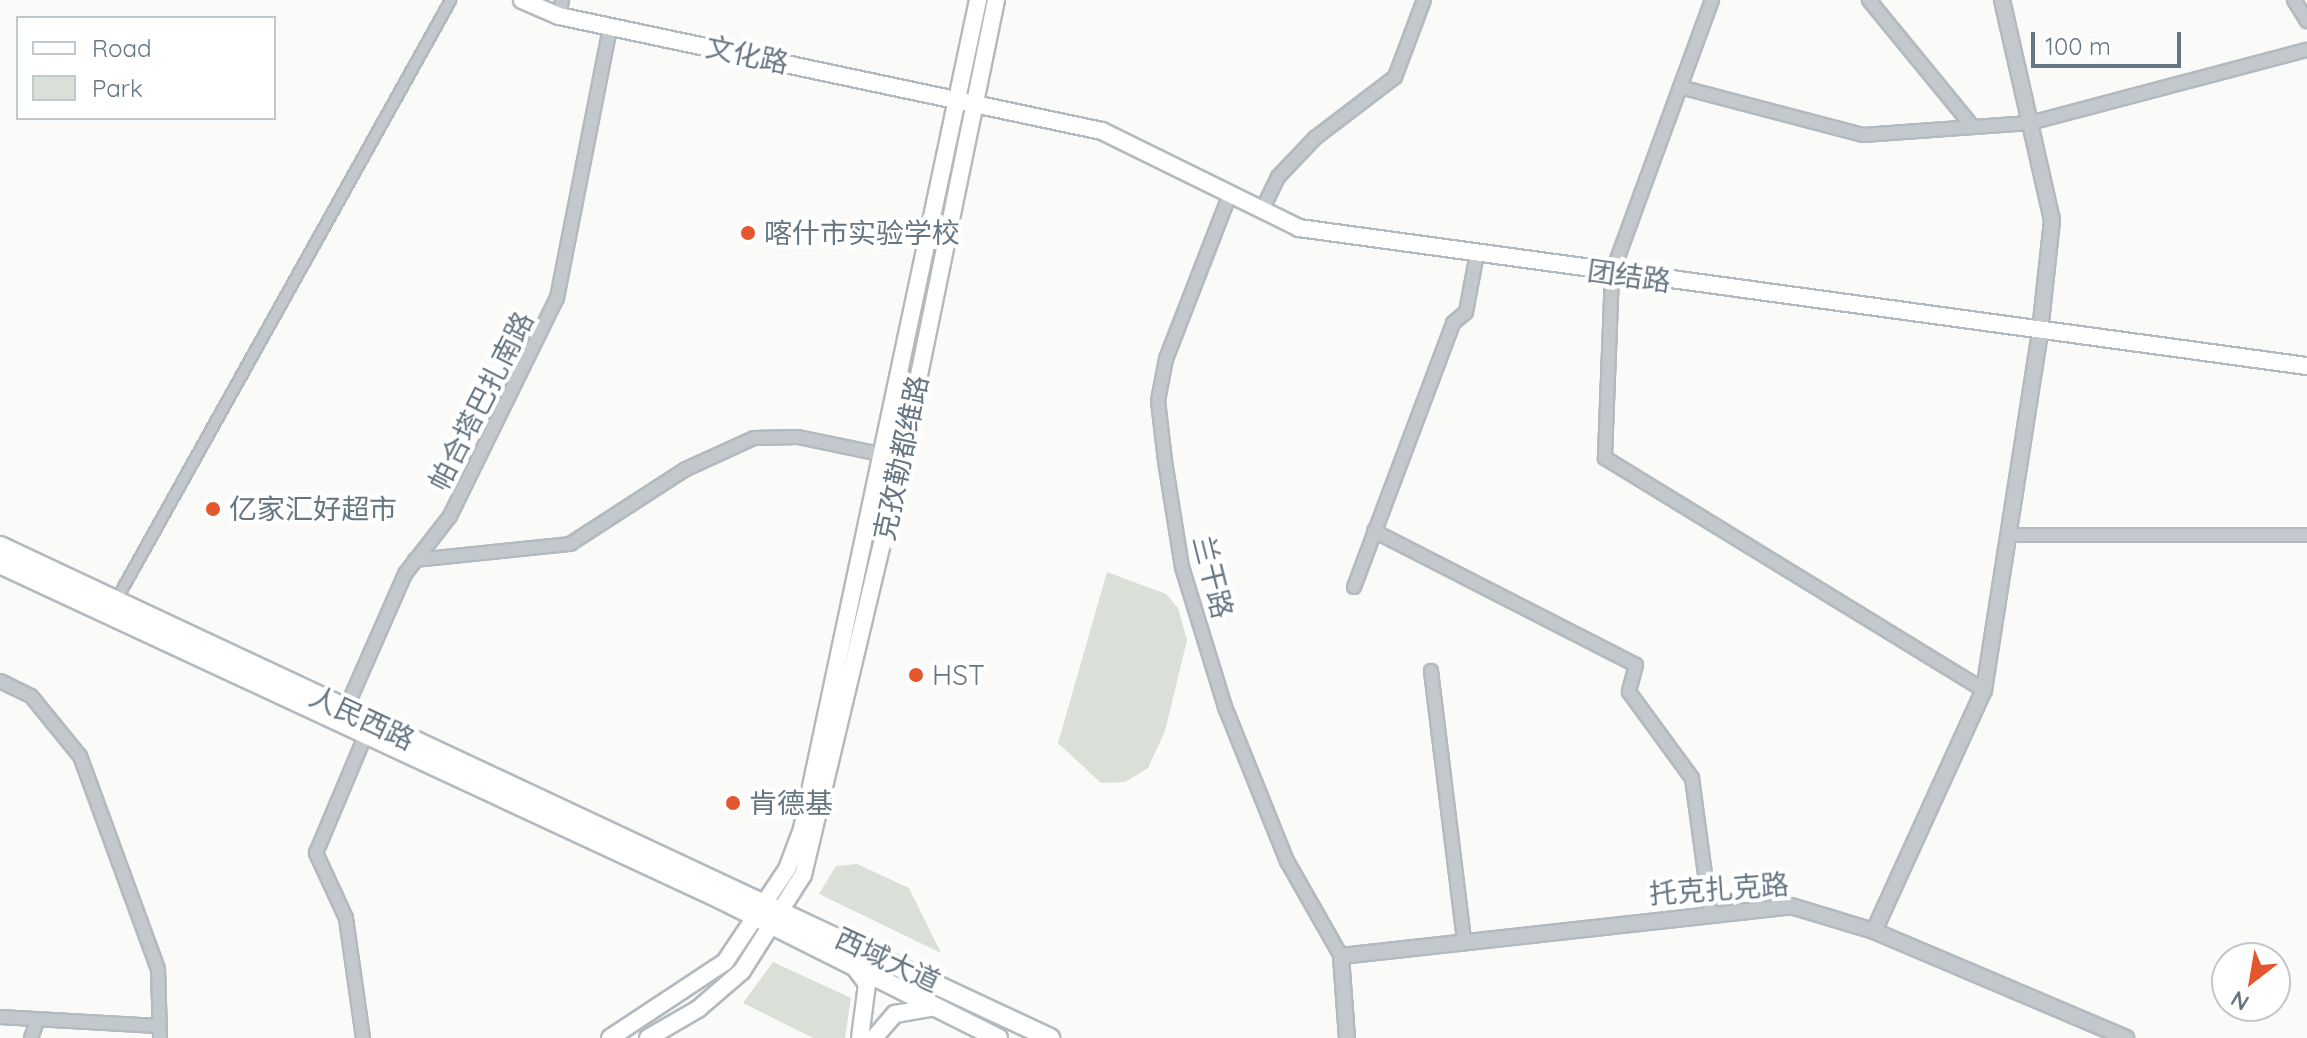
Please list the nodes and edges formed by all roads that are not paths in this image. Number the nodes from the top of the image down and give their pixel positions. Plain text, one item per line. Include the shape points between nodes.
1 (450, 0) edge
2 (522, 0) edge
3 (978, 0) edge
4 (996, 0) edge
5 (1424, 0) edge
6 (1712, 0) edge
7 (1869, 0) edge
8 (2002, 0) edge
9 (2294, 0) edge
10 (561, 8) edge
11 (2307, 21) edge
12 (610, 27) junction
13 (2307, 50) edge
14 (1680, 87) junction
15 (956, 98) junction
16 (975, 102) junction
17 (2030, 123) junction
18 (1973, 127) junction
19 (1230, 194) junction
20 (1262, 210) junction
21 (1477, 253) junction
22 (1612, 273) junction
23 (2040, 331) junction
24 (2307, 366) edge
25 (884, 455) junction
26 (1374, 531) junction
27 (2008, 535) junction
28 (2307, 535) edge
29 (0, 546) edge
30 (415, 560) junction
31 (0, 564) edge
32 (1354, 587) dead end
33 (115, 601) junction
34 (1431, 671) dead end
35 (0, 681) edge
36 (1984, 690) junction
37 (343, 717) junction
38 (368, 729) junction
39 (723, 891) junction
40 (776, 906) junction
41 (1710, 912) junction
42 (757, 919) junction
43 (775, 927) junction
44 (1874, 931) junction
45 (1464, 941) junction
46 (1341, 956) junction
47 (855, 968) junction
48 (936, 1007) junction
49 (0, 1017) edge
50 (38, 1019) junction
51 (159, 1032) edge
52 (31, 1038) edge
53 (363, 1038) edge
54 (610, 1038) edge
55 (648, 1038) edge
56 (860, 1038) edge
57 (874, 1038) edge
58 (998, 1038) edge
59 (1050, 1038) edge
60 (1347, 1038) edge
61 (2126, 1038) edge

1 - 33 street
2 - 10 main road, 文化路
3 - 15 main road, 克孜勒都维路
4 - 16 main road, 克孜勒都维路
5 - 20 street via 1395,77 1315,138 1278,177
6 - 14 street
7 - 18 street
8 - 17 street
9 - 11 street
10 - 12 main road, 文化路
12 - 15 main road, 文化路
12 - 30 street, 帕合塔巴扎南路 via 557,298 457,503
13 - 17 street
14 - 18 street via 1863,135
14 - 22 street
15 - 16 main road, 文化路
15 - 25 main road, 克孜勒都维路
16 - 19 main road, 团结路 via 1102,131
16 - 40 main road, 克孜勒都维路 via 816,833
17 - 18 street
17 - 23 street via 2052,220
19 - 20 main road, 团结路
19 - 46 street, 兰干路 via 1166,359 1158,401 1165,461 1182,567 1225,707 1287,861
20 - 21 main road, 团结路 via 1299,228
21 - 22 main road, 团结路
21 - 26 street via 1466,312 1453,323
22 - 23 main road, 团结路
22 - 36 street via 1605,458
23 - 24 main road, 团结路
23 - 27 street
25 - 30 street via 798,437 754,438 675,475 570,544
25 - 40 main road, 克孜勒都维路 via 802,829
26 - 32 street
26 - 41 street via 1636,665 1629,692 1692,778
27 - 28 street
27 - 36 street
29 - 33 main road, 人民西路
30 - 37 street, 帕合塔巴扎南路
31 - 37 main road, 人民西路
33 - 37 main road, 人民西路
34 - 45 street
35 - 51 street via 31,696 80,756 158,969 164,1014
36 - 44 street
37 - 38 main road, 人民西路
38 - 39 main road, 人民西路
38 - 53 street via 316,853 346,918
39 - 40 main road, 西域大道
39 - 42 main road, 西域大道
40 - 42 main road
40 - 43 main road
40 - 59 main road, 西域大道
41 - 44 street, 托克扎克路 via 1791,906
41 - 45 street, 托克扎克路
42 - 43 main road, 西域大道
42 - 54 main road via 702,982
43 - 47 main road, 西域大道
43 - 55 main road via 742,971 698,1009
44 - 61 street, 托克扎克路
45 - 46 street, 托克扎克路
46 - 60 street
47 - 48 main road, 西域大道
47 - 56 main road via 867,984
48 - 57 main road via 895,1014
48 - 58 main road, 西域大道
49 - 50 street
50 - 51 street
50 - 52 street

